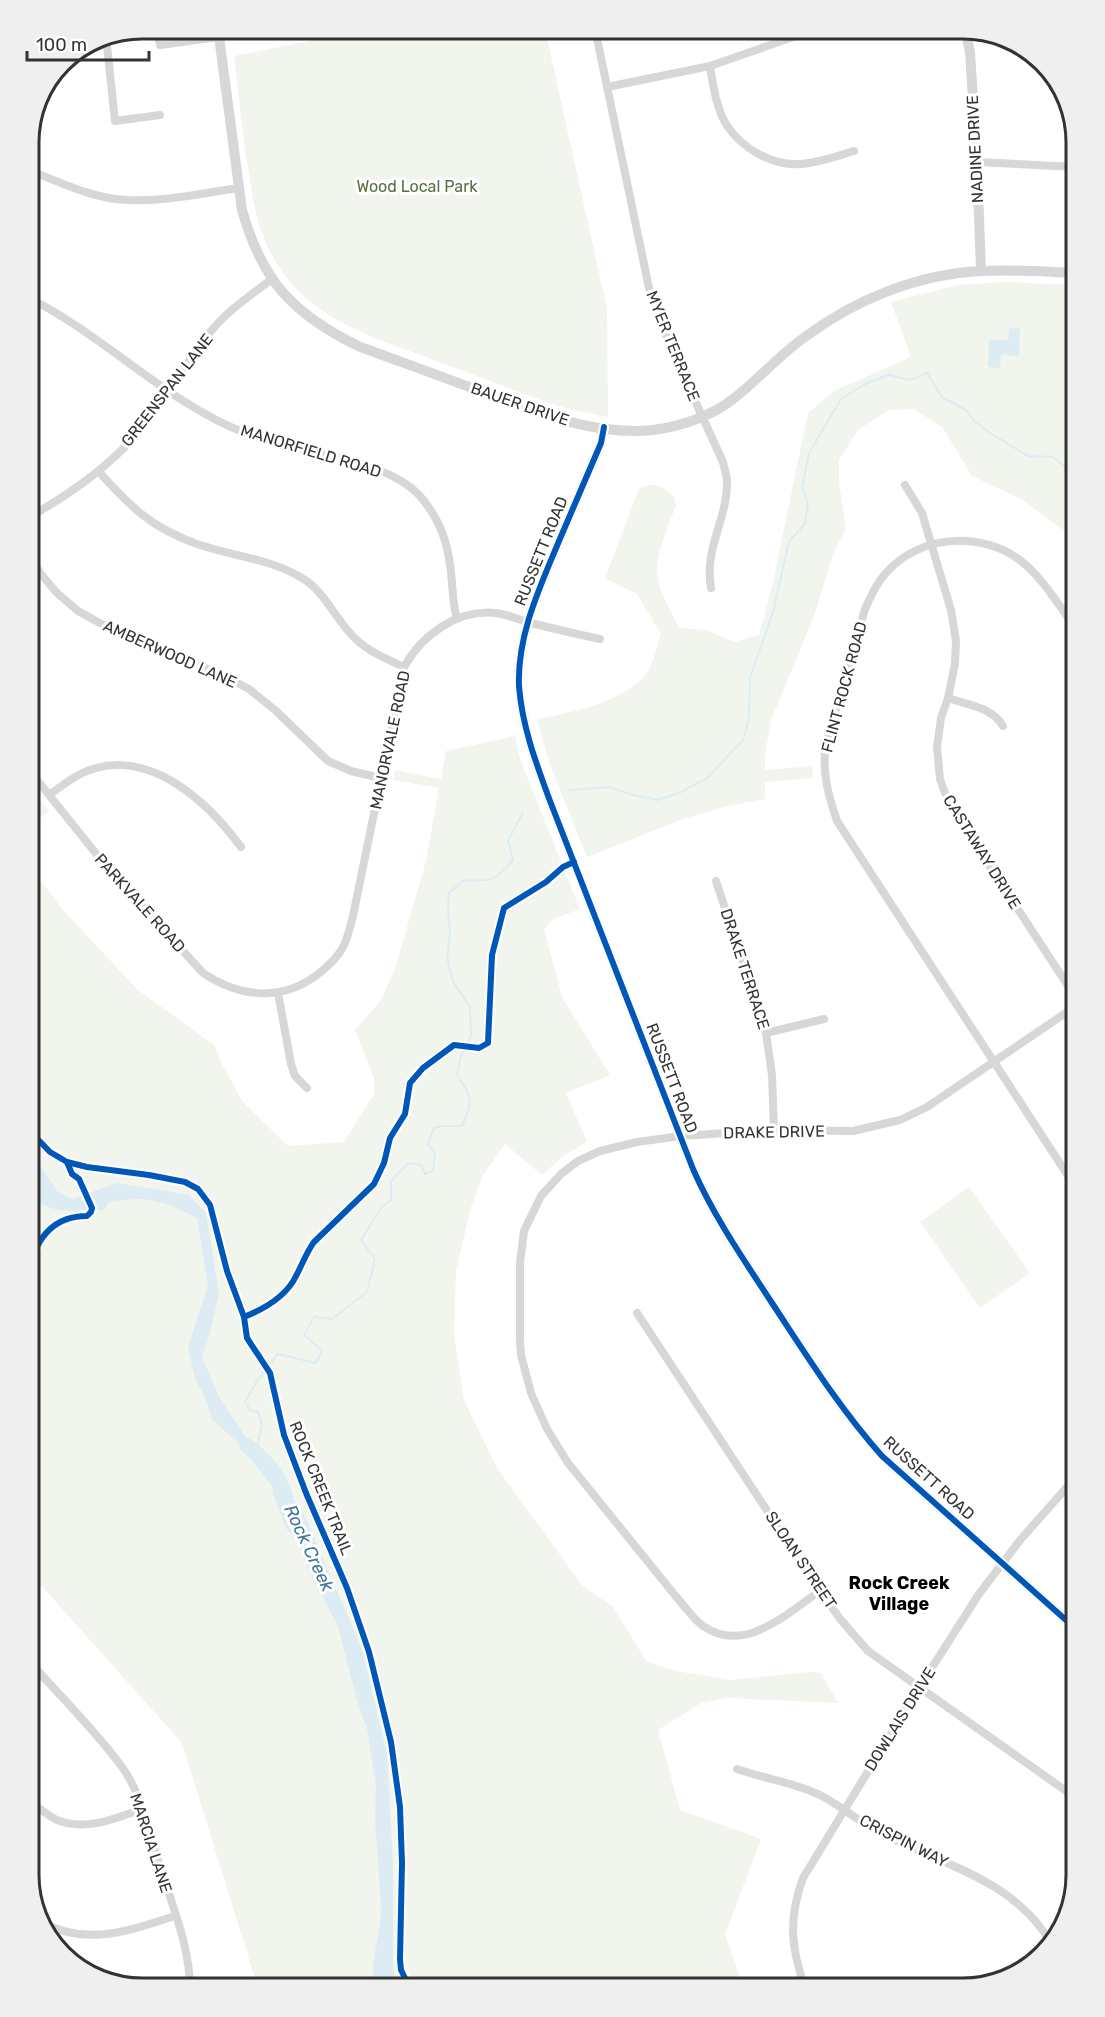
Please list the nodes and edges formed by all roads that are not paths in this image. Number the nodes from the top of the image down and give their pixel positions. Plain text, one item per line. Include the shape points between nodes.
1 (158, 39) edge
2 (188, 39) edge
3 (219, 39) edge
4 (597, 39) edge
5 (787, 39) edge
6 (967, 39) edge
7 (107, 45) edge
8 (710, 66) junction
9 (608, 87) junction
10 (160, 115) dead end
11 (854, 151) dead end
12 (977, 162) junction
13 (1066, 166) edge
14 (39, 174) edge
15 (239, 188) junction
16 (981, 270) junction
17 (1066, 273) edge
18 (272, 279) junction
19 (39, 303) edge
20 (169, 390) junction
21 (702, 417) junction
22 (604, 427) junction
23 (99, 472) junction
24 (905, 485) dead end
25 (39, 512) edge
26 (932, 544) junction
27 (39, 571) edge
28 (711, 588) dead end
29 (1066, 615) edge
30 (458, 619) junction
31 (527, 622) junction
32 (600, 639) dead end
33 (404, 667) junction
34 (948, 699) junction
35 (1004, 726) dead end
36 (381, 778) junction
37 (39, 783) edge
38 (48, 795) junction
39 (240, 847) dead end
40 (716, 881) dead end
41 (1066, 981) edge
42 (278, 993) junction
43 (1066, 1014) edge
44 (825, 1019) dead end
45 (766, 1033) junction
46 (995, 1063) junction
47 (307, 1088) dead end
48 (774, 1130) junction
49 (680, 1136) junction
50 (1066, 1171) edge
51 (637, 1313) dead end
52 (1066, 1490) edge
53 (1002, 1563) junction
54 (820, 1591) junction
55 (1066, 1619) edge
56 (39, 1673) edge
57 (919, 1688) junction
58 (737, 1769) dead end
59 (1066, 1790) edge
60 (40, 1809) dead end
61 (142, 1809) junction
62 (843, 1809) junction
63 (175, 1916) junction
64 (54, 1928) edge
65 (1047, 1935) edge
66 (190, 1978) edge
67 (802, 1978) edge

1 - 2 street, BAUER DRIVE via 159,45
3 - 15 street, BAUER DRIVE
4 - 9 street, MYER TERRACE
5 - 8 street
6 - 12 street, NADINE DRIVE
7 - 10 street via 115,121
8 - 9 street
8 - 11 street via 716,101 726,124 762,156 778,163 800,164
9 - 21 street, MYER TERRACE via 649,288 669,346
12 - 13 street
12 - 16 street, NADINE DRIVE
14 - 15 street via 98,195 125,200 164,199
15 - 18 street, BAUER DRIVE via 249,235
16 - 17 street, BAUER DRIVE
16 - 21 street, BAUER DRIVE via 916,282 852,306 804,337 731,401
18 - 20 street, GREENSPAN LANE via 221,320
18 - 22 street, BAUER DRIVE via 310,318 358,346 564,421
19 - 20 street, MANORFIELD ROAD
20 - 23 street, GREENSPAN LANE via 137,434
20 - 30 street, MANORFIELD ROAD via 202,413 244,433 378,469 403,482 420,496 438,522 450,564
21 - 22 street, BAUER DRIVE via 656,430
21 - 28 street, MYER TERRACE via 727,479 709,557
22 - 31 street, RUSSETT ROAD via 601,443
23 - 25 street, GREENSPAN LANE
23 - 33 street via 130,506 167,531 304,578 360,643
24 - 26 street, CASTAWAY DRIVE via 922,513
26 - 29 street, FLINT ROCK ROAD via 957,540 1002,549 1036,575
26 - 34 street, CASTAWAY DRIVE via 956,640
26 - 46 street, FLINT ROCK ROAD via 916,550 886,572 865,609 825,748 825,785 837,821
27 - 36 street, AMBERWOOD LANE via 78,611 249,689 328,761
30 - 31 street, MANORVALE ROAD via 495,613
30 - 33 street, MANORVALE ROAD via 424,639
31 - 32 street, MANORVALE ROAD
31 - 49 street, RUSSETT ROAD via 519,685 533,755
33 - 36 street, MANORVALE ROAD
34 - 35 street via 991,712
34 - 41 street, CASTAWAY DRIVE via 937,747 945,793
36 - 42 street, MANORVALE ROAD via 343,947 313,978
37 - 38 street, PARKVALE ROAD
38 - 39 street via 78,775 103,766 123,764 152,770 202,804
38 - 42 street, PARKVALE ROAD via 110,871 203,973 236,990
40 - 45 street, DRAKE TERRACE
42 - 47 street via 291,1064 295,1076
43 - 46 street, DRAKE DRIVE
44 - 45 street
45 - 48 street, DRAKE TERRACE
46 - 48 street, DRAKE DRIVE via 900,1120 853,1131
46 - 50 street, FLINT ROCK ROAD
48 - 49 street, DRAKE DRIVE
49 - 53 street, RUSSETT ROAD via 720,1223 855,1425 882,1456
49 - 54 street, DRAKE DRIVE via 600,1151 578,1161 541,1196 524,1232 520,1263 521,1355 531,1393 568,1463 705,1628 721,1635 759,1632
51 - 54 street, SLOAN STREET
52 - 53 street, DOWLAIS DRIVE
53 - 55 street, RUSSETT ROAD
53 - 57 street, DOWLAIS DRIVE
54 - 57 street, SLOAN STREET via 868,1651
56 - 61 street, MARCIA LANE via 123,1768
57 - 59 street, SLOAN STREET
57 - 62 street, DOWLAIS DRIVE
58 - 62 street, CRISPIN WAY via 789,1782
60 - 61 street via 60,1821 85,1825
61 - 63 street, MARCIA LANE
62 - 65 street, CRISPIN WAY via 884,1834 994,1884 1024,1908
62 - 67 street, DOWLAIS DRIVE via 796,1896 793,1949
63 - 64 street via 109,1935
63 - 66 street, MARCIA LANE

